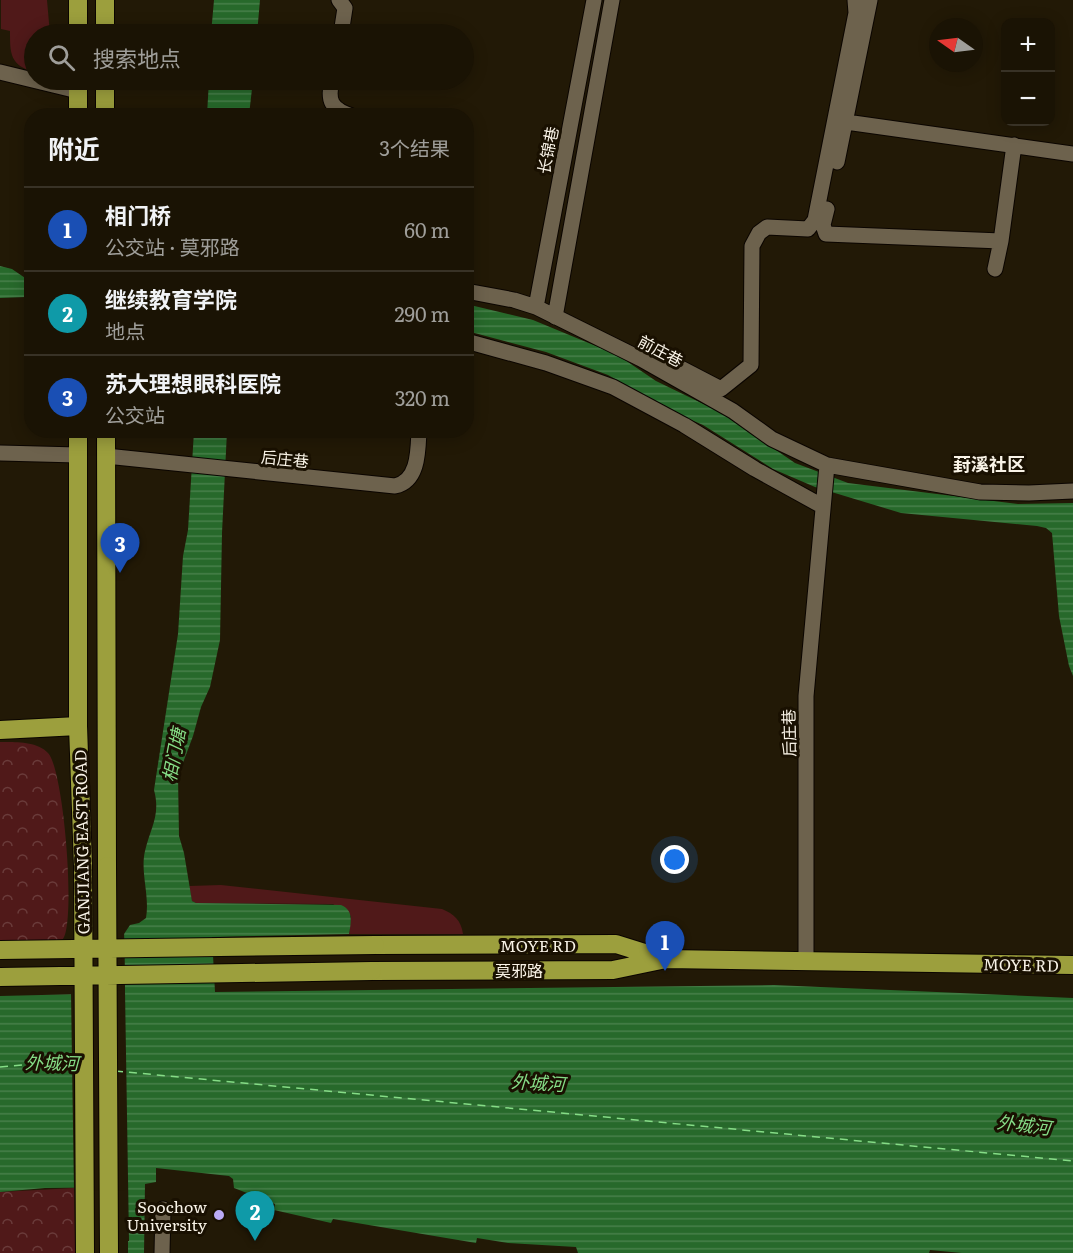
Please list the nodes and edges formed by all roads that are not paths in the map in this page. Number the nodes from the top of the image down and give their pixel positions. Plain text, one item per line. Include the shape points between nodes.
1 (78, 0) edge
2 (105, 0) edge
3 (339, 0) edge
4 (594, 0) edge
5 (612, 0) edge
6 (855, 0) edge
7 (870, 0) edge
8 (78, 24) edge
9 (105, 24) edge
10 (343, 24) edge
11 (0, 72) edge
12 (24, 76) edge
13 (78, 90) edge
14 (105, 90) edge
15 (330, 90) edge
16 (78, 108) edge
17 (105, 108) edge
18 (335, 108) edge
19 (846, 122) junction
20 (1014, 146) junction
21 (1073, 154) edge
22 (1001, 242) junction
23 (995, 269) dead end
24 (474, 292) edge
25 (536, 307) junction
26 (555, 317) junction
27 (474, 342) edge
28 (641, 359) junction
29 (78, 438) edge
30 (106, 438) edge
31 (418, 438) edge
32 (0, 453) edge
33 (78, 455) junction
34 (106, 456) junction
35 (827, 465) junction
36 (1073, 491) edge
37 (822, 502) junction
38 (78, 726) junction
39 (0, 730) edge
40 (0, 950) edge
41 (666, 959) junction
42 (806, 961) junction
43 (1073, 965) edge
44 (0, 977) edge
45 (163, 1209) dead end
46 (85, 1253) edge
47 (109, 1253) edge
48 (162, 1253) edge

1 - 8 main road
2 - 9 main road
3 - 10 street via 345,8
4 - 25 street, 长锦巷
5 - 26 street
6 - 28 street via 856,12 815,220 808,229 767,227 752,246 751,365 721,389 669,362
7 - 19 street
11 - 12 street
13 - 16 main road
14 - 17 main road
15 - 18 street
19 - 20 street
19 - 22 street via 823,225 826,234
20 - 21 street
20 - 22 street
22 - 23 street
24 - 25 street, 前庄巷
25 - 26 street, 前庄巷
26 - 28 street, 前庄巷
27 - 37 street via 613,387
28 - 35 street, 前庄巷 via 733,411 772,439
29 - 33 main road, GANJIANG EAST ROAD
30 - 34 main road, GANJIANG EAST ROAD
31 - 34 street, 后庄巷 via 411,476 392,486
32 - 33 street
33 - 38 main road, GANJIANG EAST ROAD
34 - 47 main road, GANJIANG EAST ROAD, bridge
35 - 36 street, 前庄巷 via 980,492
35 - 37 street, 后庄巷
37 - 42 street, 后庄巷 via 806,696
38 - 39 main road
38 - 46 main road, GANJIANG EAST ROAD, bridge via 83,866
40 - 41 main road, MOYE RD, bridge via 616,945
41 - 42 main road, MOYE RD
41 - 44 main road, 莫邪路, bridge via 613,970
42 - 43 main road, MOYE RD
45 - 48 street

